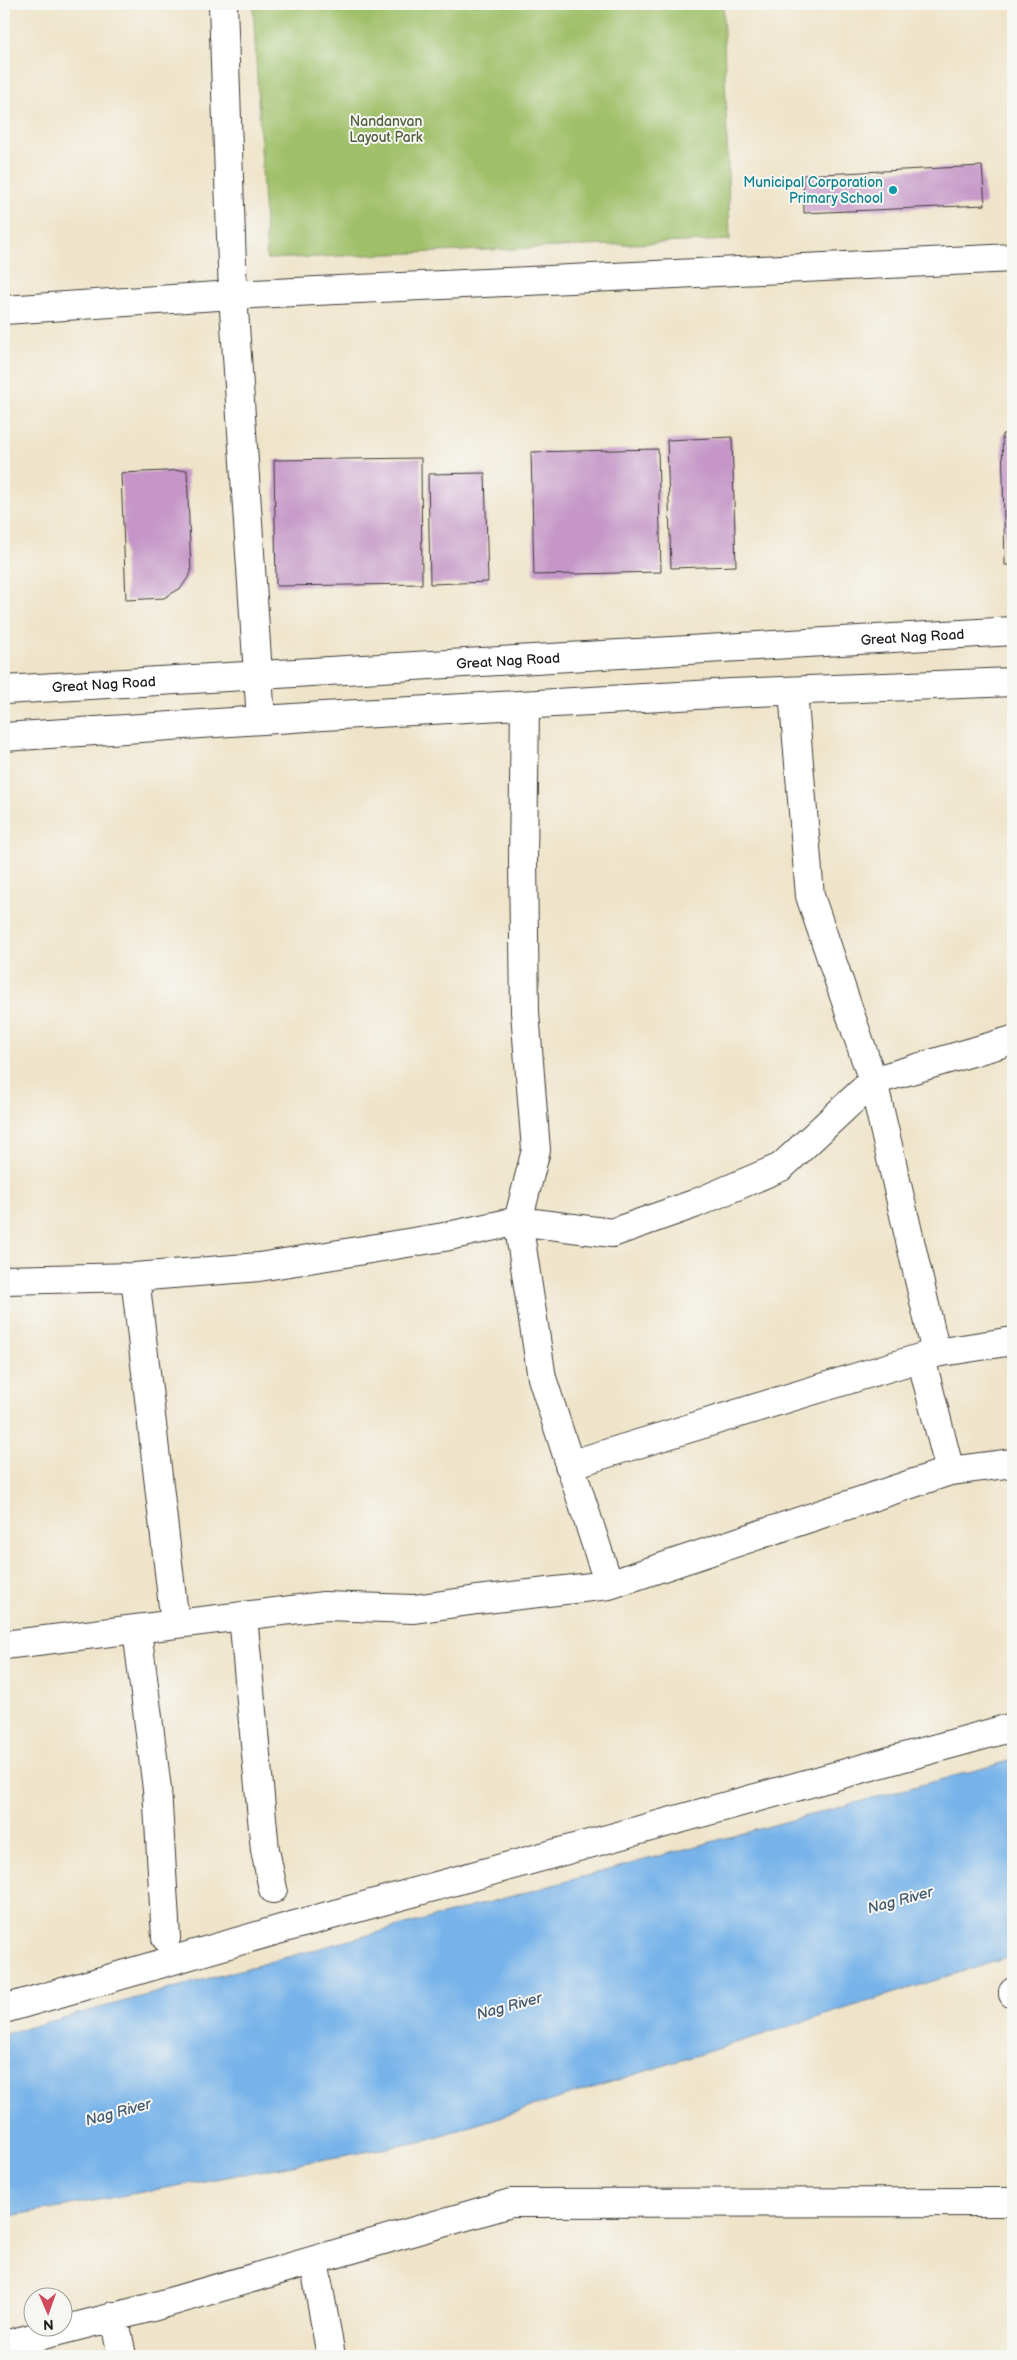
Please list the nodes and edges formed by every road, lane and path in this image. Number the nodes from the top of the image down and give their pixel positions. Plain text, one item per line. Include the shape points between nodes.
1 (223, 4) edge
2 (1013, 258) edge
3 (233, 295) junction
4 (4, 310) edge
5 (1013, 631) edge
6 (259, 675) junction
7 (1013, 682) edge
8 (4, 690) edge
9 (793, 691) junction
10 (525, 705) junction
11 (261, 720) junction
12 (4, 737) edge
13 (1013, 1040) edge
14 (873, 1081) junction
15 (518, 1221) junction
16 (135, 1277) junction
17 (4, 1280) edge
18 (1013, 1341) edge
19 (929, 1356) junction
20 (1013, 1463) edge
21 (568, 1465) junction
22 (950, 1471) junction
23 (609, 1585) junction
24 (243, 1616) junction
25 (175, 1624) junction
26 (137, 1630) junction
27 (4, 1644) edge
28 (1013, 1727) edge
29 (273, 1889) dead end
30 (166, 1938) dead end
31 (4, 2009) edge
32 (1013, 2202) edge
33 (314, 2261) junction
34 (114, 2316) junction
35 (4, 2345) edge
36 (122, 2356) edge
37 (331, 2356) edge

1 - 3 street
2 - 3 street
3 - 4 street
3 - 6 street
5 - 6 street, Great Nag Road
6 - 8 street, Great Nag Road
6 - 11 street
7 - 9 street
9 - 10 street
9 - 14 street via 810,896
10 - 11 street
10 - 15 street via 523,860 526,1012 536,1150
11 - 12 street
13 - 14 street
14 - 15 street via 780,1167 694,1204 612,1233
14 - 19 street
15 - 16 street via 444,1237 258,1267
15 - 21 street via 542,1378
16 - 17 street
16 - 25 street
18 - 19 street
19 - 21 street
19 - 22 street
20 - 22 street
21 - 23 street
22 - 23 street
23 - 24 street via 414,1609 324,1606
24 - 25 street
24 - 29 street via 265,1850
25 - 26 street
26 - 27 street
26 - 30 street via 157,1789
28 - 31 street via 288,1927
32 - 33 street via 511,2203
33 - 34 street
33 - 37 street
34 - 35 street
34 - 36 street

